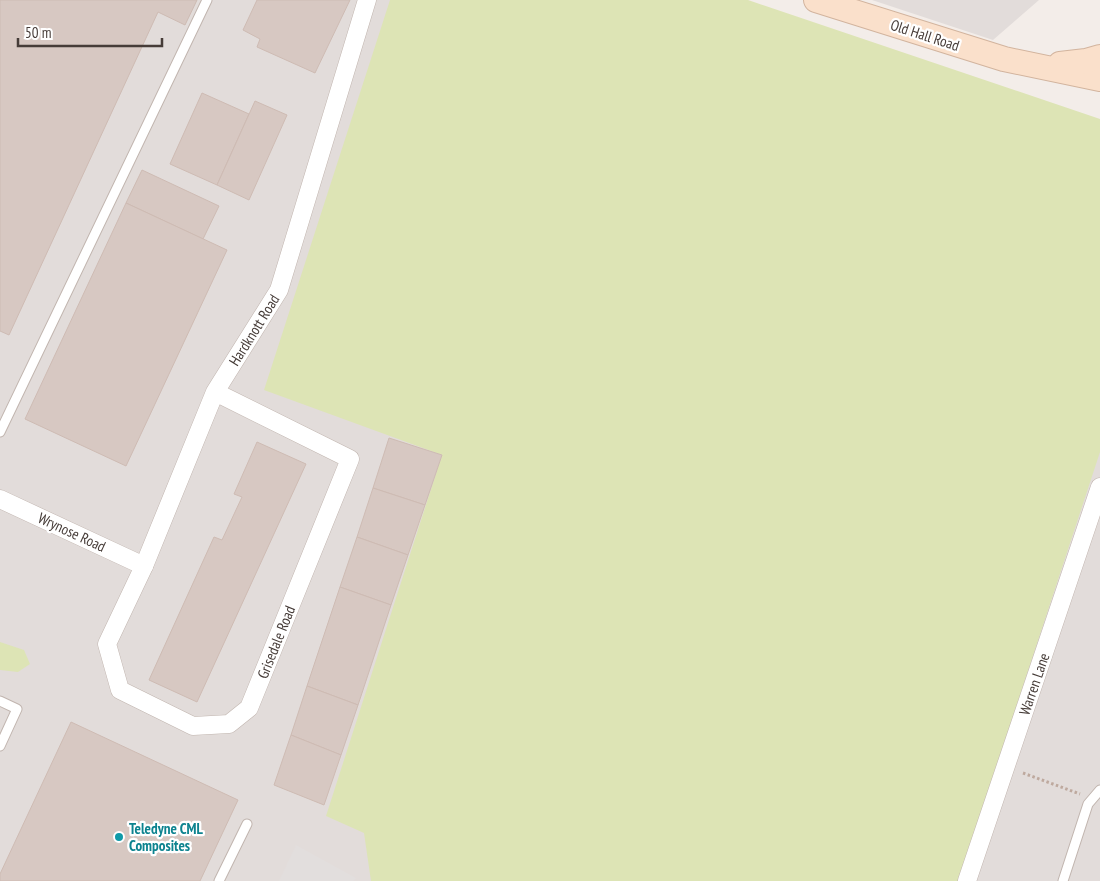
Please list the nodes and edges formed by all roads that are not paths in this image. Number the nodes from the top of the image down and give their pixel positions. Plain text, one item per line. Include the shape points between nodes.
1 (207, 0) edge
2 (367, 0) edge
3 (816, 0) edge
4 (1100, 57) edge
5 (1036, 65) junction
6 (1100, 79) edge
7 (215, 392) junction
8 (0, 432) edge
9 (1100, 488) edge
10 (0, 499) edge
11 (144, 566) junction
12 (0, 701) edge
13 (0, 746) edge
14 (1100, 790) edge
15 (246, 824) dead end
16 (219, 881) edge
17 (967, 881) edge
18 (1063, 881) edge

1 - 8 lane
2 - 7 street, Hardknott Road via 279,290
3 - 5 street, Old Hall Road via 968,49
4 - 5 street, Old Hall Road
5 - 6 street, Old Hall Road
7 - 11 street, Hardknott Road
7 - 11 street, Grisedale Road via 350,459 248,708 229,724 193,726 120,690 107,644
9 - 17 street, Warren Lane
10 - 11 street, Wrynose Road
12 - 13 lane via 17,709
14 - 18 lane via 1088,804
15 - 16 lane

